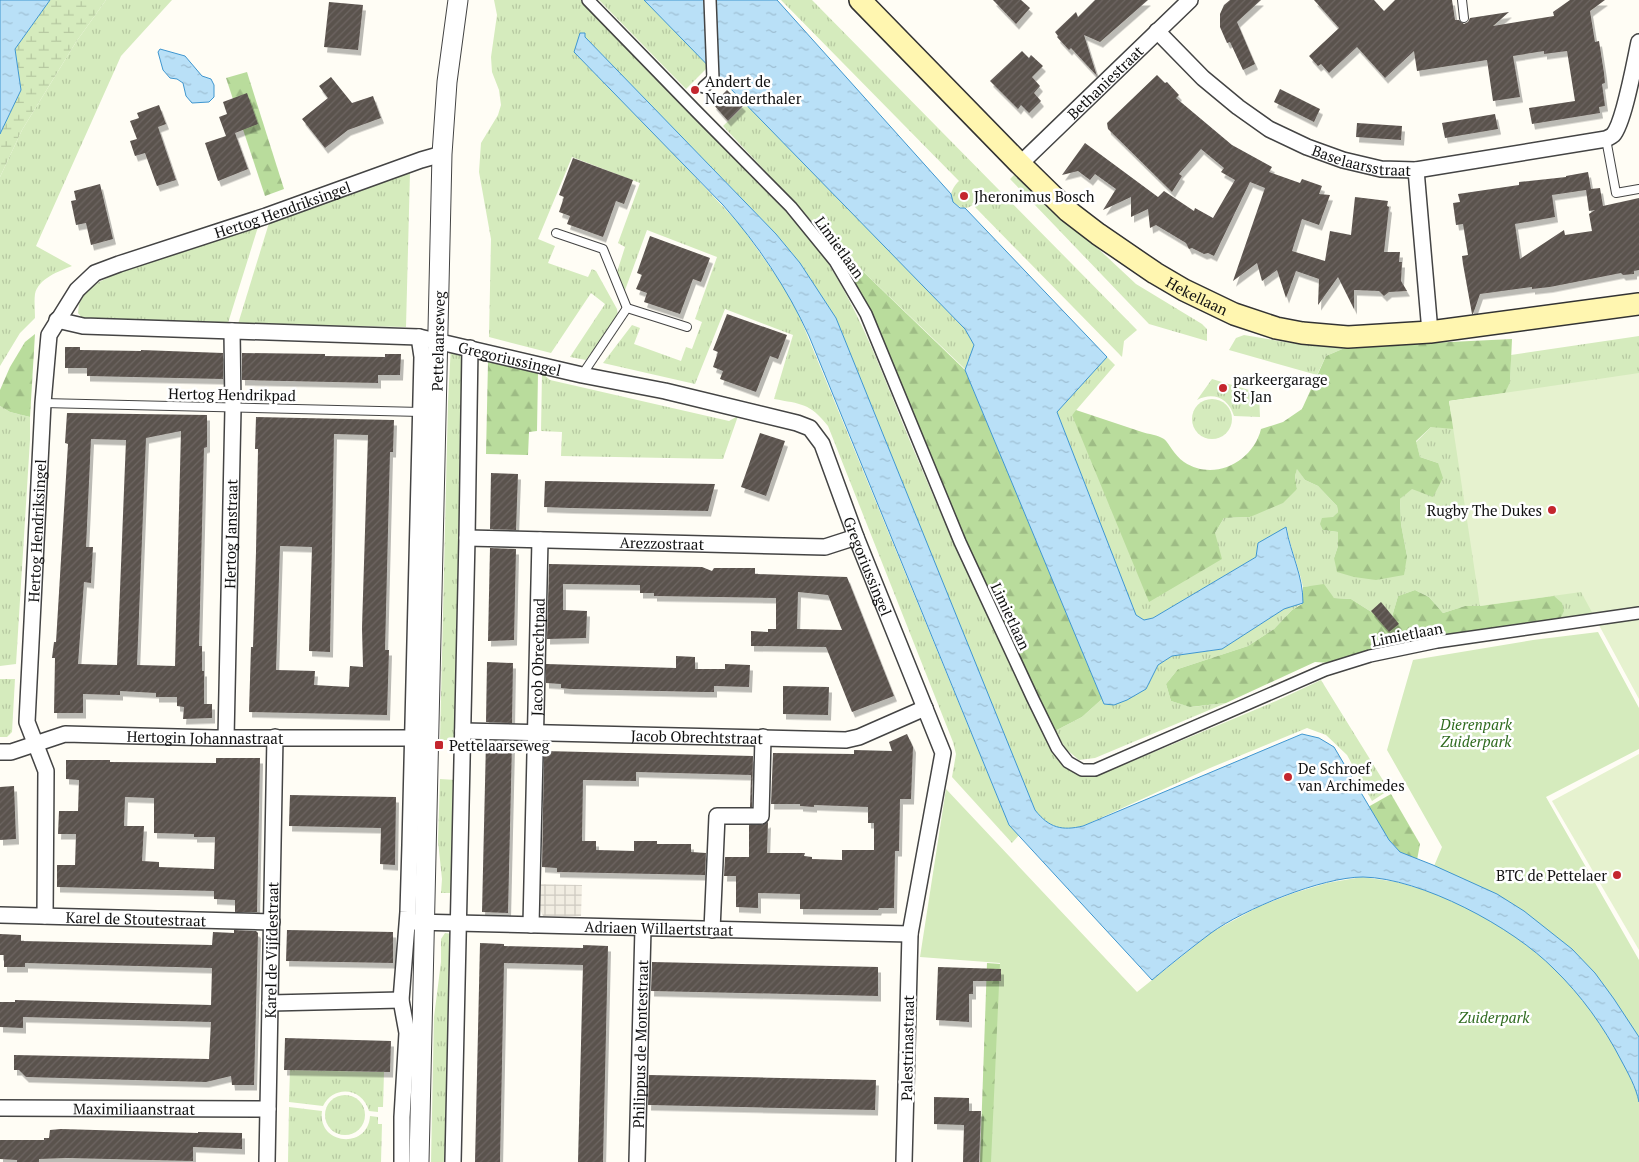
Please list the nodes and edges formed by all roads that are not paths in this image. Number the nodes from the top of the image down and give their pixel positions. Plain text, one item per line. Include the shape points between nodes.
1 (458, 0) edge
2 (588, 0) edge
3 (710, 0) edge
4 (860, 0) edge
5 (1190, 0) edge
6 (1462, 0) edge
7 (1464, 18) dead end
8 (1156, 31) junction
9 (1639, 42) edge
10 (704, 87) dead end
11 (1606, 139) junction
12 (442, 154) junction
13 (1020, 164) junction
14 (1416, 170) junction
15 (1639, 189) edge
16 (556, 233) dead end
17 (1639, 304) edge
18 (627, 308) junction
19 (57, 320) junction
20 (687, 327) dead end
21 (232, 332) junction
22 (1430, 332) junction
23 (418, 337) junction
24 (439, 341) junction
25 (470, 348) junction
26 (582, 375) junction
27 (43, 403) junction
28 (233, 408) junction
29 (421, 412) junction
30 (856, 537) junction
31 (467, 538) junction
32 (540, 540) junction
33 (1639, 613) edge
34 (925, 708) junction
35 (463, 731) junction
36 (535, 732) junction
37 (763, 737) junction
38 (226, 738) junction
39 (275, 738) junction
40 (412, 738) junction
41 (36, 743) junction
42 (0, 752) edge
43 (0, 915) edge
44 (45, 916) junction
45 (272, 922) junction
46 (407, 922) junction
47 (426, 922) junction
48 (459, 923) junction
49 (531, 925) junction
50 (643, 928) junction
51 (712, 930) junction
52 (910, 934) junction
53 (401, 1000) junction
54 (270, 1003) junction
55 (0, 1108) edge
56 (268, 1109) junction
57 (267, 1162) edge
58 (402, 1162) edge
59 (419, 1162) edge
60 (453, 1162) edge
61 (636, 1162) edge
62 (904, 1162) edge

1 - 12 street, Pettelaarseweg
2 - 33 street, Limietlaan via 791,207 835,260 866,314 960,542 1032,699 1057,748 1068,762 1082,770 1095,770 1325,670 1370,656 1437,642
3 - 10 street via 713,79
4 - 13 main road, Hekellaan
5 - 8 street, Bethaniestraat
6 - 7 lane
8 - 13 street, Bethaniestraat
8 - 14 street, Baselaarsstraat via 1203,78 1269,129 1343,160 1381,169
9 - 11 street via 1623,111 1613,136
11 - 14 street, Baselaarsstraat
11 - 15 lane via 1616,193
12 - 19 street, Hertog Hendriksingel via 95,273 77,290
12 - 24 street, Pettelaarseweg
13 - 22 main road, Hekellaan via 1068,211 1105,239 1184,290 1234,314 1276,328 1323,336
14 - 22 street
16 - 18 lane via 603,250
17 - 22 main road, Hekellaan
18 - 20 lane
18 - 26 lane, Gregoriussingel
19 - 21 street via 83,326
19 - 27 street, Hertog Hendriksingel via 49,335
21 - 23 street
21 - 28 street, Hertog Janstraat
23 - 24 street
23 - 29 street, Pettelaarseweg via 422,357
24 - 25 street, Gregoriussingel
24 - 47 street, Pettelaarseweg
25 - 26 street, Gregoriussingel
25 - 31 street, Pettelaarseweg
26 - 30 street, Gregoriussingel via 665,391 797,422 810,428 822,444
27 - 28 lane, Hertog Hendrikpad
27 - 41 street, Hertog Hendriksingel via 27,722
28 - 29 lane, Hertog Hendrikpad
28 - 38 street, Hertog Janstraat
29 - 40 street, Pettelaarseweg
30 - 32 street, Arezzostraat via 825,547
30 - 34 street, Gregoriussingel
31 - 32 street, Arezzostraat
31 - 35 street, Pettelaarseweg
32 - 36 street, Jacob Obrechtpad
34 - 37 street, Jacob Obrechtstraat via 846,740
34 - 52 street, Gregoriussingel via 943,753
35 - 36 street, Jacob Obrechtstraat
35 - 48 street, Pettelaarseweg
36 - 37 street, Jacob Obrechtstraat
36 - 49 street, Jacob Obrechtpad
37 - 51 street via 761,816 717,816
38 - 39 street, Hertogin Johannastraat
38 - 41 street, Hertogin Johannastraat via 65,734
39 - 40 street, Hertogin Johannastraat
39 - 45 street, Karel de Vijfdestraat
40 - 46 street, Pettelaarseweg
41 - 42 street, Hertogin Johannastraat via 11,752
41 - 44 street, Hertog Hendriksingel via 46,771
43 - 44 street, Karel de Stoutestraat
44 - 45 street, Karel de Stoutestraat
45 - 54 street, Karel de Vijfdestraat
46 - 47 street, Adriaen Willaertstraat
46 - 53 street, Pettelaarseweg
47 - 48 street, Adriaen Willaertstraat
47 - 59 street, Pettelaarseweg
48 - 49 street, Adriaen Willaertstraat
48 - 60 street, Pettelaarseweg
49 - 50 street, Adriaen Willaertstraat
50 - 51 street, Adriaen Willaertstraat
50 - 61 street, Philippus de Montestraat
51 - 52 street, Adriaen Willaertstraat
52 - 62 street, Palestrinastraat
53 - 54 street
53 - 58 street, Pettelaarseweg via 407,1033
54 - 56 street, Karel de Vijfdestraat
55 - 56 street, Maximiliaanstraat
56 - 57 street, Karel de Vijfdestraat

